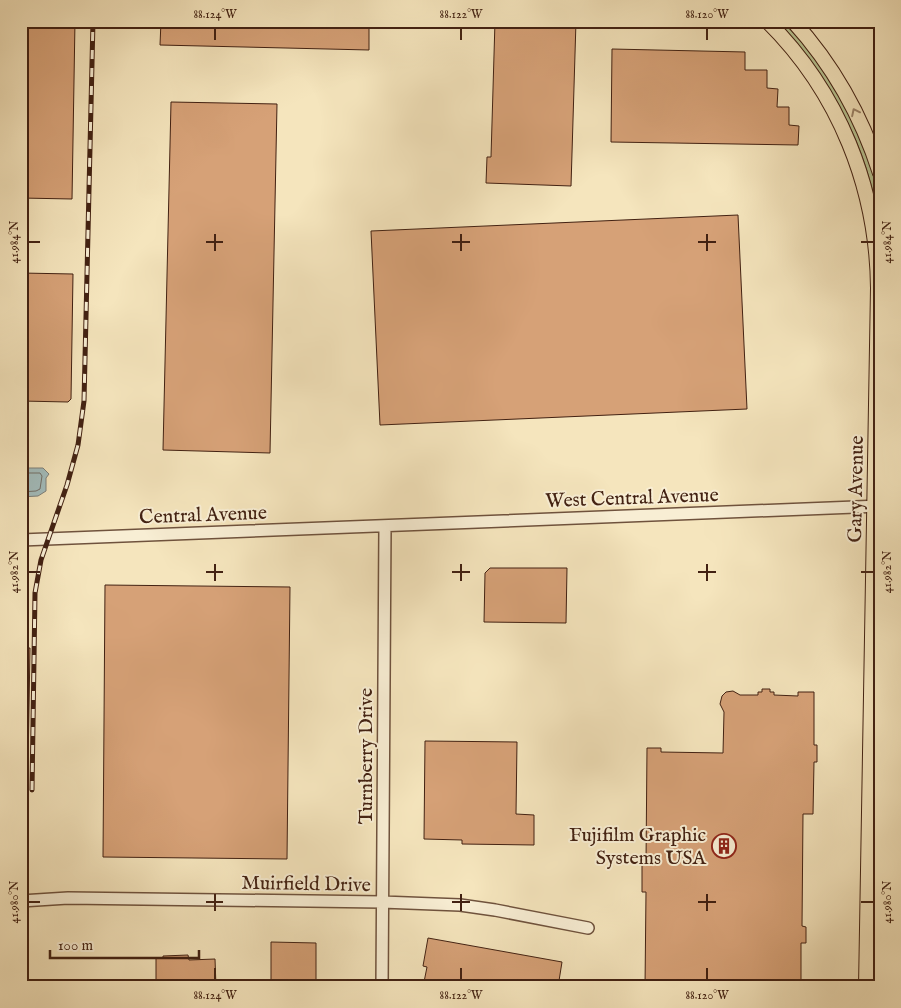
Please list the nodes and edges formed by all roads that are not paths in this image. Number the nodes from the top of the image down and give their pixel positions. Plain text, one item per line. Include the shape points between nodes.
1 (767, 21) edge
2 (793, 21) edge
3 (880, 173) edge
4 (877, 506) edge
5 (385, 526) junction
6 (21, 540) edge
7 (21, 901) edge
8 (382, 902) junction
9 (588, 928) dead end
10 (382, 987) edge
11 (866, 987) edge

1 - 4 main road, Gary Avenue via 806,67 838,117 856,159 867,197 878,264
3 -> 2 main road via 848,99 820,54
4 - 5 street, West Central Avenue
4 - 11 main road, Gary Avenue
5 - 6 street, Central Avenue
5 - 8 street, Turnberry Drive
7 - 8 street, Muirfield Drive via 68,898
8 - 9 street, Muirfield Drive via 460,905
8 - 10 street, Turnberry Drive

